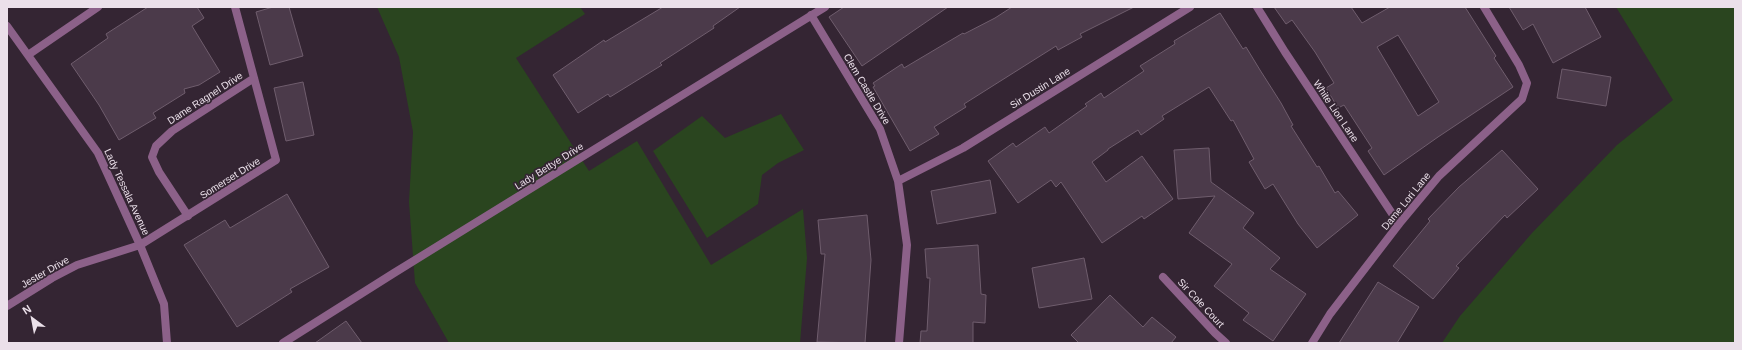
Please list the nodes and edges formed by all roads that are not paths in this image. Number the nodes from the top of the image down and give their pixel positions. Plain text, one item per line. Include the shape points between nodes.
1 (98, 7) edge
2 (235, 7) edge
3 (825, 7) edge
4 (1190, 7) edge
5 (1257, 7) edge
6 (1484, 7) edge
7 (811, 15) junction
8 (7, 26) edge
9 (28, 55) junction
10 (254, 78) junction
11 (898, 181) junction
12 (188, 216) junction
13 (1399, 224) junction
14 (140, 245) junction
15 (1162, 277) dead end
16 (7, 306) edge
17 (287, 342) edge
18 (167, 343) edge
19 (899, 343) edge
20 (1226, 343) edge
21 (1312, 343) edge

1 - 9 street
2 - 10 street, Somerset Drive
3 - 7 street, Lady Bettye Drive
4 - 11 street, Sir Dustin Lane via 963,148
5 - 13 street, White Lion Lane
6 - 13 street, Dame Lori Lane via 1527,83 1522,99 1439,176
7 - 11 street, Clem Castle Drive via 880,129
7 - 17 street, Lady Bettye Drive
8 - 9 street, Lady Tessala Avenue
9 - 14 street, Lady Tessala Avenue via 98,153
10 - 12 street, Somerset Drive via 276,160
10 - 12 street, Dame Ragnel Drive via 172,131 156,146 152,156 159,172
11 - 19 street, Clem Castle Drive via 907,245
12 - 14 street, Somerset Drive
13 - 21 street, Dame Lori Lane via 1330,314
14 - 16 street, Jester Drive via 77,265
14 - 18 street, Lady Tessala Avenue via 164,304
15 - 20 street, Sir Cole Court

